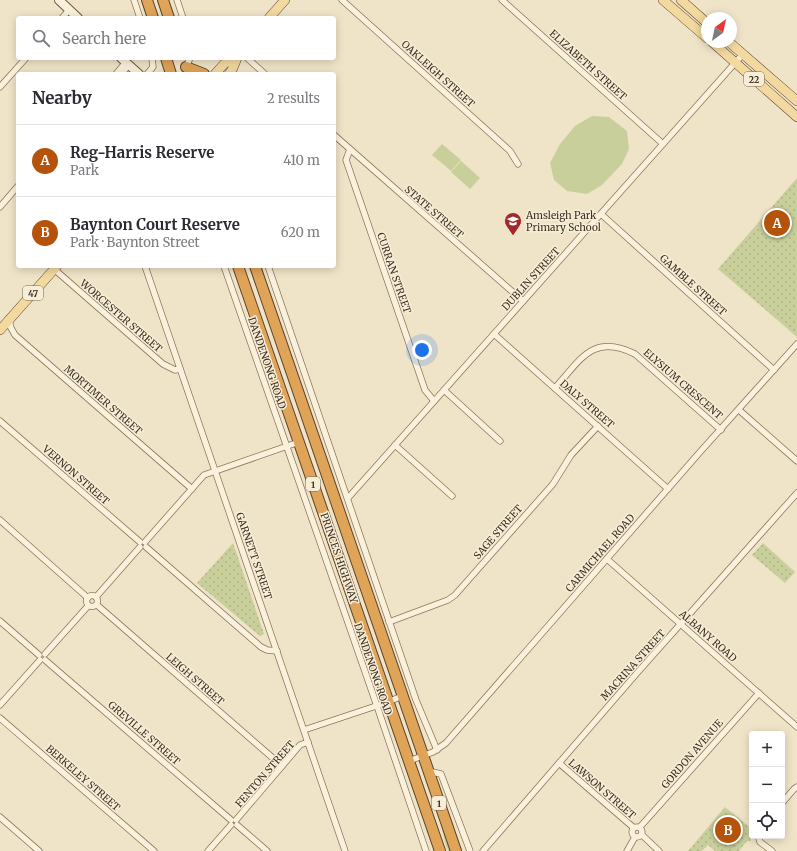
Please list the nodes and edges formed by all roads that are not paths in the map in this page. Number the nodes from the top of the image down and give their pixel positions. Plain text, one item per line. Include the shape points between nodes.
1 (58, 0) edge
2 (134, 0) edge
3 (147, 0) edge
4 (163, 0) edge
5 (177, 0) edge
6 (285, 0) edge
7 (342, 0) edge
8 (502, 0) edge
9 (663, 0) edge
10 (682, 0) edge
11 (69, 10) junction
12 (64, 16) edge
13 (76, 16) edge
14 (139, 16) edge
15 (152, 16) edge
16 (168, 16) edge
17 (182, 16) edge
18 (272, 16) edge
19 (701, 17) edge
20 (701, 33) edge
21 (719, 48) edge
22 (736, 48) edge
23 (743, 54) junction
24 (24, 60) edge
25 (152, 60) edge
26 (167, 60) edge
27 (231, 60) edge
28 (234, 60) edge
29 (249, 60) edge
30 (125, 62) edge
31 (736, 63) junction
32 (187, 64) edge
33 (118, 72) edge
34 (122, 72) edge
35 (136, 72) edge
36 (149, 72) edge
37 (171, 72) edge
38 (201, 72) edge
39 (218, 72) edge
40 (230, 72) edge
41 (263, 72) edge
42 (0, 87) edge
43 (797, 101) edge
44 (797, 117) edge
45 (336, 138) edge
46 (663, 144) junction
47 (350, 149) junction
48 (518, 164) dead end
49 (16, 188) edge
50 (0, 207) edge
51 (601, 214) junction
52 (55, 268) edge
53 (146, 268) edge
54 (225, 268) edge
55 (239, 268) edge
56 (256, 268) edge
57 (269, 268) edge
58 (523, 301) junction
59 (9, 320) junction
60 (0, 330) edge
61 (494, 334) junction
62 (797, 344) edge
63 (180, 369) junction
64 (774, 370) junction
65 (307, 380) junction
66 (294, 384) junction
67 (555, 388) junction
68 (444, 390) junction
69 (434, 401) junction
70 (739, 410) junction
71 (0, 421) edge
72 (598, 426) junction
73 (721, 430) junction
74 (500, 441) dead end
75 (299, 442) junction
76 (394, 445) junction
77 (287, 447) junction
78 (797, 461) edge
79 (215, 471) junction
80 (192, 489) junction
81 (668, 489) junction
82 (797, 493) edge
83 (452, 496) dead end
84 (348, 498) junction
85 (0, 520) edge
86 (143, 545) junction
87 (607, 559) junction
88 (96, 597) junction
89 (88, 598) junction
90 (97, 605) junction
91 (88, 606) junction
92 (0, 621) edge
93 (389, 622) junction
94 (681, 624) junction
95 (277, 651) junction
96 (42, 657) junction
97 (759, 693) junction
98 (402, 696) junction
99 (388, 702) junction
100 (0, 705) edge
101 (377, 706) junction
102 (0, 718) edge
103 (797, 727) edge
104 (304, 730) junction
105 (308, 742) junction
106 (437, 750) junction
107 (423, 756) junction
108 (409, 761) junction
109 (559, 763) junction
110 (282, 766) junction
111 (428, 771) junction
112 (797, 788) edge
113 (785, 800) edge
114 (0, 817) edge
115 (234, 822) junction
116 (637, 828) junction
117 (642, 835) junction
118 (635, 837) junction
119 (759, 839) edge
120 (39, 851) edge
121 (154, 851) edge
122 (208, 851) edge
123 (267, 851) edge
124 (345, 851) edge
125 (426, 851) edge
126 (440, 851) edge
127 (456, 851) edge
128 (470, 851) edge
129 (483, 851) edge
130 (627, 851) edge
131 (660, 851) edge
132 (772, 851) edge

1 - 11 street
2 - 14 street
3 - 15 highway
4 - 16 highway
5 - 17 street
6 - 18 main road
7 - 48 street, OAKLEIGH STREET via 510,150
8 - 46 street, ELIZABETH STREET
9 - 20 main road
10 - 19 main road
11 - 12 street
11 - 13 street
21 - 31 main road, 22
22 - 23 main road, 22
23 - 31 street, DUBLIN STREET
23 - 43 main road, 22
24 - 42 street
25 - 36 street via 153,67
26 - 37 highway
27 - 39 main road
28 - 40 main road
29 - 41 street
30 - 33 street
30 - 34 street
30 - 35 street
31 - 44 main road, 22
31 - 46 street, DUBLIN STREET
32 - 38 highway
45 - 47 street, STATE STREET
46 - 51 street, DUBLIN STREET
47 - 58 street, STATE STREET
47 - 69 street, CURRAN STREET via 346,160 425,390
49 - 50 street
51 - 58 street, DUBLIN STREET
51 - 64 street, GAMBLE STREET
52 - 59 main road, 47
52 - 63 street, WORCESTER STREET via 163,364 175,370
53 - 63 street, GARNETT STREET
54 - 77 street, DANDENONG ROAD
55 - 75 highway, PRINCES HIGHWAY / 1
56 - 66 highway, PRINCES HIGHWAY / 1
57 - 65 street
58 - 61 street, DUBLIN STREET
59 - 60 main road, 47
59 - 80 street, MORTIMER STREET via 15,335
61 - 67 street, DALY STREET
61 - 68 street, DUBLIN STREET
62 - 64 street, CARMICHAEL ROAD
63 - 79 street, GARNETT STREET
64 - 70 street, CARMICHAEL ROAD
65 - 66 street, DANDENONG ROAD
65 - 84 street
66 - 98 highway, PRINCES HIGHWAY / 1
67 - 72 street, DALY STREET
67 - 73 street, ELYSIUM CRESCENT via 587,352 600,346 623,348 635,354
68 - 69 street, DUBLIN STREET
68 - 74 street
69 - 76 street, DUBLIN STREET
70 - 73 street, CARMICHAEL ROAD
70 - 78 street
71 - 86 street, VERNON STREET
72 - 81 street, DALY STREET
72 - 93 street, SAGE STREET via 571,455 553,484 455,595
73 - 81 street, CARMICHAEL ROAD
75 - 77 street
75 - 99 highway, PRINCES HIGHWAY / 1
76 - 83 street
76 - 84 street, DUBLIN STREET
77 - 79 street
77 - 101 street, DANDENONG ROAD
79 - 80 street via 204,475
79 - 95 street, GARNETT STREET
80 - 86 street
81 - 87 street, CARMICHAEL ROAD
82 - 94 street, MACRINA STREET
84 - 93 street
85 - 89 street
86 - 88 street
86 - 95 street, VERNON STREET via 261,647
87 - 94 street, ALBANY ROAD
87 - 106 street, CARMICHAEL ROAD via 446,743
88 - 89 street
88 - 90 street
89 - 91 street
90 - 91 street
90 - 110 street, LEIGH STREET
91 - 96 street
92 - 96 street, GREVILLE STREET
93 - 106 street via 416,700
94 - 97 street, ALBANY ROAD
94 - 109 street, MACRINA STREET
95 - 104 street, GARNETT STREET
96 - 100 street
96 - 115 street, GREVILLE STREET
97 - 103 street, ALBANY ROAD
97 - 116 street, GORDON AVENUE
98 - 99 street
98 - 107 highway, PRINCES HIGHWAY / 1
99 - 101 street
99 - 108 highway, PRINCES HIGHWAY / 1
101 - 104 street
101 - 125 street, DANDENONG ROAD
102 - 121 street, BERKELEY STREET
104 - 105 street, GARNETT STREET
105 - 110 street, FENTON STREET via 300,745
105 - 124 street, GARNETT STREET
106 - 107 street, CARMICHAEL ROAD
107 - 108 street, CARMICHAEL ROAD
107 - 111 highway, PRINCES HIGHWAY / 1
108 - 126 highway, PRINCES HIGHWAY / 1
109 - 116 street, LAWSON STREET
109 - 129 street, MACRINA STREET
110 - 115 street, FENTON STREET
111 - 127 highway, PRINCES HIGHWAY / 1
111 - 128 street via 441,774
112 - 113 street
114 - 120 street
115 - 122 street, FENTON STREET
115 - 123 street, GREVILLE STREET
116 - 117 street via 642,830
116 - 118 street via 632,833
117 - 118 street
117 - 131 street
118 - 130 street
119 - 132 street

